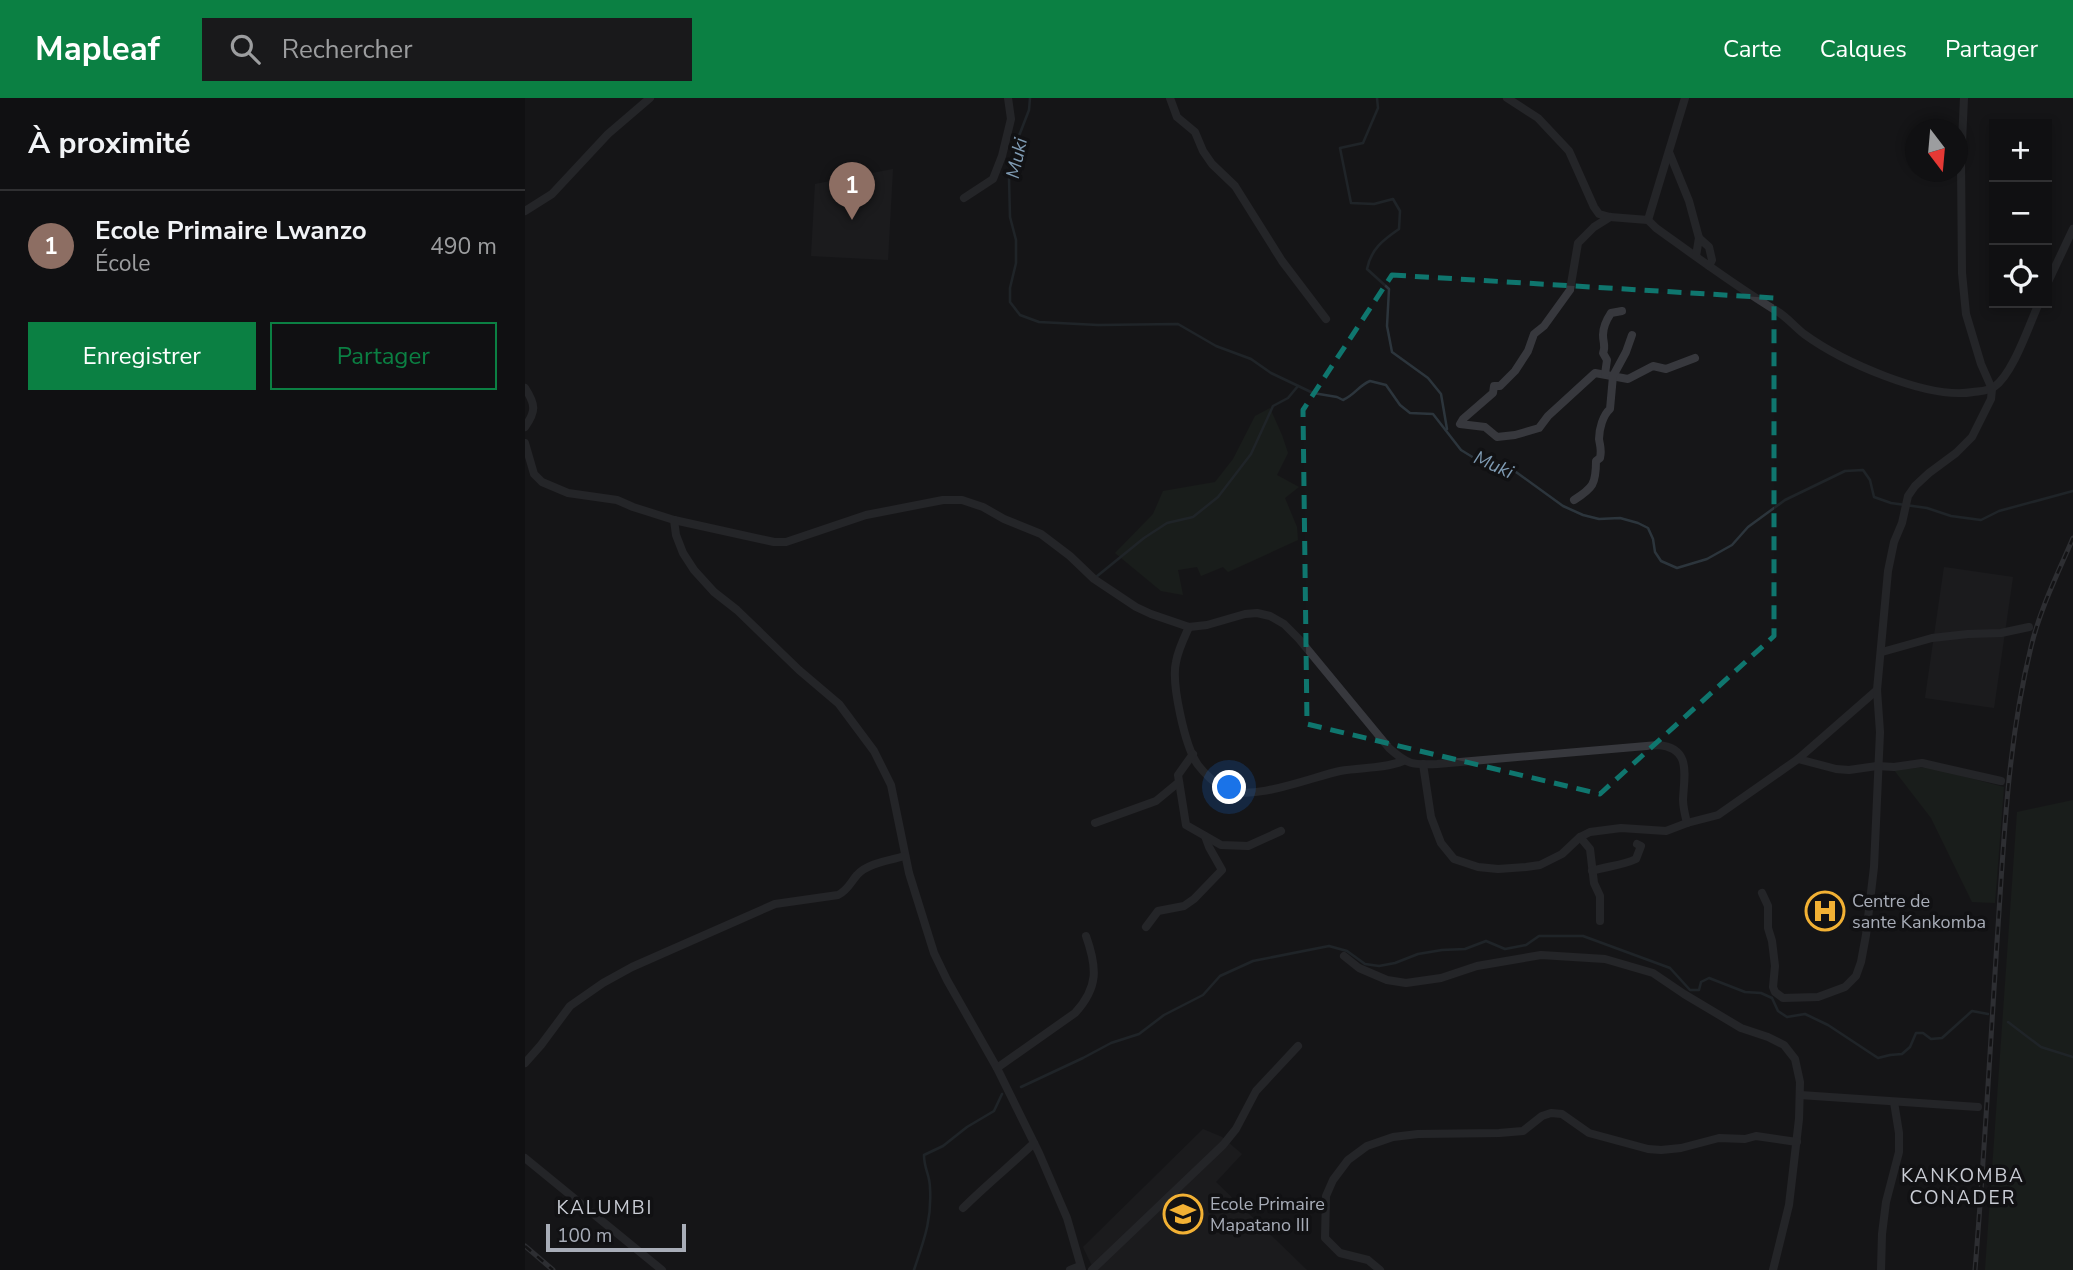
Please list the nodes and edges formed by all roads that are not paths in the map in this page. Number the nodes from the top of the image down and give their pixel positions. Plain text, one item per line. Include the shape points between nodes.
1 (650, 98) edge
2 (1008, 98) edge
3 (1170, 98) edge
4 (1507, 98) edge
5 (1685, 98) edge
6 (1964, 98) edge
7 (1668, 151) junction
8 (964, 198) dead end
9 (525, 211) edge
10 (1610, 216) junction
11 (1648, 220) junction
12 (2073, 229) edge
13 (1699, 238) junction
14 (1696, 256) junction
15 (1709, 266) junction
16 (2052, 273) edge
17 (2037, 308) edge
18 (1622, 311) dead end
19 (1326, 319) dead end
20 (1632, 335) dead end
21 (1695, 358) dead end
22 (1609, 375) junction
23 (525, 388) edge
24 (1992, 389) junction
25 (525, 427) edge
26 (525, 443) edge
27 (1574, 500) dead end
28 (674, 520) junction
29 (2029, 626) dead end
30 (1189, 627) junction
31 (1882, 652) junction
32 (1877, 690) junction
33 (1193, 754) junction
34 (1798, 759) junction
35 (1403, 761) junction
36 (1423, 764) junction
37 (1877, 766) junction
38 (2001, 781) dead end
39 (1179, 782) junction
40 (1095, 823) dead end
41 (1687, 823) junction
42 (1281, 831) dead end
43 (1205, 836) junction
44 (1580, 837) junction
45 (1637, 844) dead end
46 (905, 856) junction
47 (1592, 871) junction
48 (1762, 893) dead end
49 (1599, 920) dead end
50 (1146, 927) dead end
51 (1086, 936) dead end
52 (1344, 956) dead end
53 (1298, 1046) dead end
54 (525, 1062) edge
55 (997, 1068) junction
56 (1800, 1095) junction
57 (1894, 1101) junction
58 (1978, 1107) dead end
59 (1797, 1142) junction
60 (1034, 1143) junction
61 (525, 1158) edge
62 (963, 1208) dead end
63 (1081, 1268) edge
64 (662, 1270) edge
65 (1070, 1270) edge
66 (1092, 1270) edge
67 (1380, 1270) edge
68 (1773, 1270) edge
69 (1881, 1270) edge

1 - 9 street via 608,134 552,194
2 - 8 street via 1011,119 993,180
3 - 19 street via 1177,117 1195,132 1203,151 1235,186 1282,261
4 - 10 street via 1538,118 1569,151 1594,207 1599,214
5 - 7 street
6 - 24 street via 1962,273 1966,314
7 - 11 street
7 - 13 street
10 - 11 street
10 - 22 street via 1578,243 1570,290 1534,334 1515,371 1460,424 1485,427 1497,437 1539,428 1595,373
11 - 14 street
12 - 16 street
13 - 14 street
13 - 15 street via 1709,247
14 - 15 street
15 - 24 street via 1804,333 1873,370 1940,393
17 - 24 street via 2019,349
18 - 22 street via 1611,313 1606,320 1603,353
20 - 22 street
21 - 22 street via 1666,369 1653,366 1628,379
22 - 27 street via 1610,409 1599,439 1602,448 1595,461 1596,475 1590,490
23 - 25 street via 534,405
24 - 31 street via 1972,437 1908,496 1888,571
26 - 28 street via 534,474 542,482 568,494 617,500
28 - 30 street via 786,542 866,515 961,500 1041,534 1136,607
28 - 46 street via 683,553 713,592 839,704 874,751 891,785
29 - 31 street via 2001,633 1932,638
30 - 33 street via 1175,663 1175,679
30 - 35 street via 1257,613 1284,624
31 - 32 street
32 - 34 street
32 - 37 street
33 - 35 street via 1225,789 1242,793
33 - 39 street via 1178,775
34 - 37 street via 1836,769
34 - 41 street via 1718,815
35 - 36 street
36 - 41 street via 1671,746 1683,763
36 - 44 street via 1431,817 1441,843 1454,859 1498,869 1540,865
37 - 38 street via 1922,763
37 - 48 street via 1874,867 1866,935 1856,976 1845,987 1818,997 1783,998 1775,992 1768,906
39 - 40 street via 1156,802
39 - 43 street via 1186,825
41 - 44 street via 1666,831 1621,828
42 - 43 street via 1248,846 1220,845
43 - 50 street via 1223,870 1184,906 1158,911
44 - 47 street via 1590,849
45 - 47 street via 1641,846 1636,859
46 - 54 street via 861,872 838,895 775,904 632,967 570,1006
46 - 55 street via 934,953
47 - 49 street via 1600,895
51 - 55 street via 1095,972 1082,1005
52 - 56 street via 1387,981 1406,984 1541,956 1605,959 1653,972 1741,1028 1784,1045 1795,1059
53 - 66 street via 1256,1091 1223,1145
55 - 60 street
56 - 57 street
56 - 59 street
57 - 58 street
57 - 69 street via 1899,1152 1886,1202
59 - 67 street via 1756,1136 1648,1149 1588,1133 1562,1114 1551,1113 1523,1131 1394,1137 1367,1146 1348,1160 1326,1196 1325,1238 1340,1252 1368,1260
59 - 68 street via 1789,1205
60 - 62 street
60 - 63 street via 1067,1218
61 - 64 street
63 - 65 street

